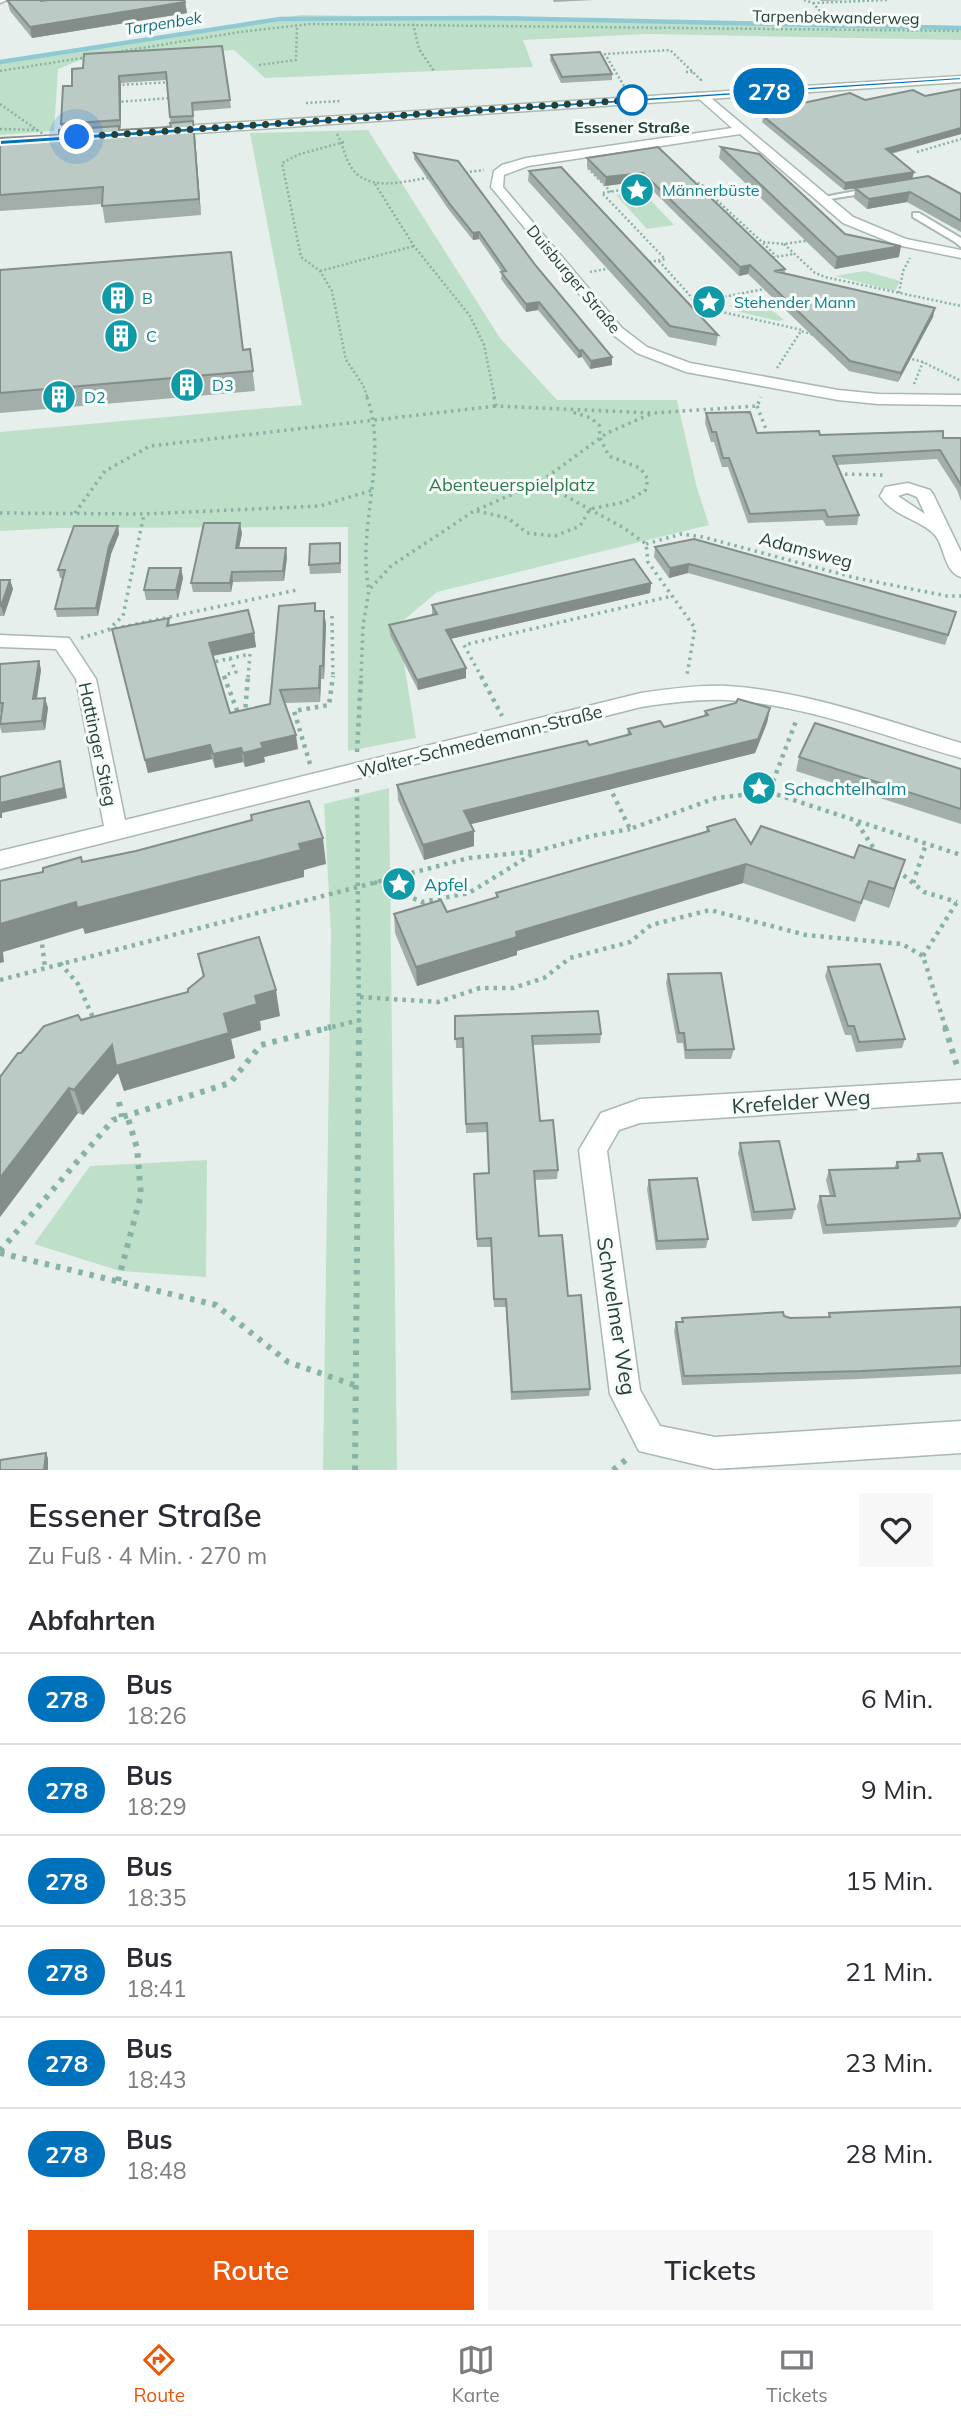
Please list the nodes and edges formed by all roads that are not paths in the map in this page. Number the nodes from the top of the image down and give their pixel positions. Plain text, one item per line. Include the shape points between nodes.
1 (961, 79) edge
2 (703, 95) junction
3 (742, 130) junction
4 (156, 132) edge
5 (879, 188) edge
6 (823, 198) junction
7 (916, 215) dead end
8 (960, 250) edge
9 (961, 400) edge
10 (898, 488) road end
11 (961, 571) edge
12 (0, 641) edge
13 (961, 751) edge
14 (116, 830) junction
15 (0, 860) edge
16 (961, 1091) edge
17 (640, 1111) joint
18 (961, 1437) edge

1 - 2 street
2 - 3 street
2 - 4 street
3 - 6 street
3 - 9 street, Duisburger Straße via 526,162 498,174 497,187 617,331 642,350 686,366 838,395
5 - 6 lane
6 - 8 street via 859,226 918,245
7 - 8 lane via 958,240
10 - 11 street via 925,494
12 - 14 street, Hattinger Stieg via 62,643 86,679
13 - 14 street, Walter-Schmedemann-Straße via 803,704 737,692 683,693
14 - 15 street, Walter-Schmedemann-Straße
16 - 17 street, Krefelder Weg
17 - 18 street, Schwelmer Weg via 610,1121 593,1150 625,1394 650,1440 715,1452

